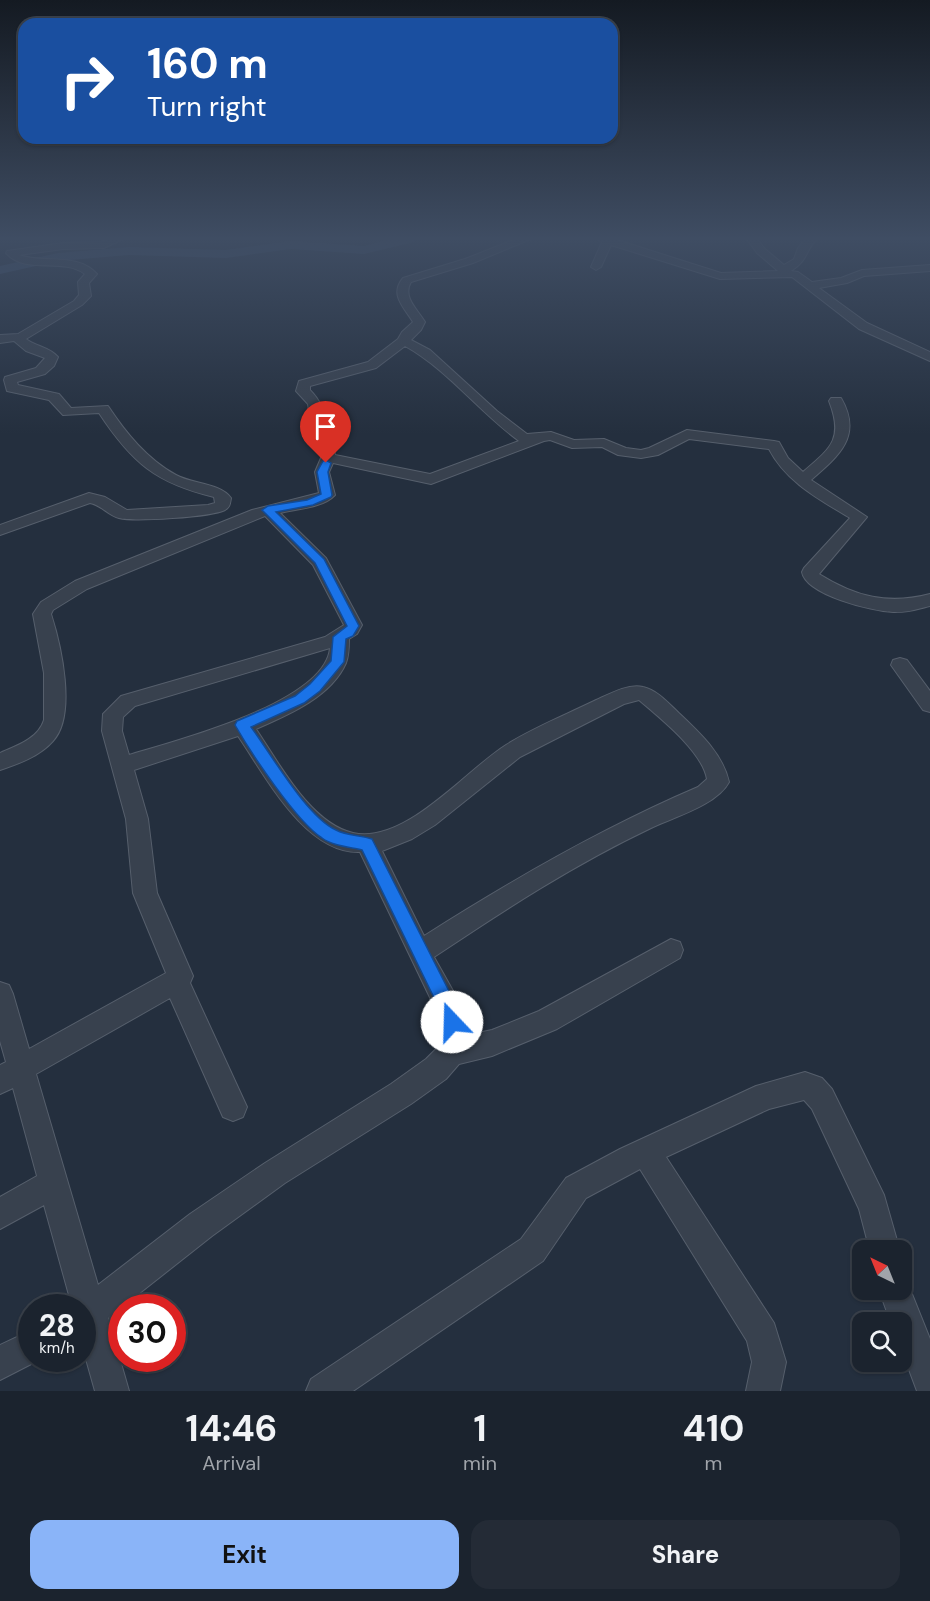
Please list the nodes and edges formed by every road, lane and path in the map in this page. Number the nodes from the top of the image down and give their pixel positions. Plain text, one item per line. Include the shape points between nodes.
1 (76, 304) edge
2 (406, 304) edge
3 (834, 304) edge
4 (19, 338) junction
5 (0, 339) edge
6 (404, 341) junction
7 (930, 341) edge
8 (907, 346) junction
9 (930, 357) edge
10 (836, 401) dead end
11 (543, 436) junction
12 (328, 458) junction
13 (802, 480) junction
14 (268, 510) junction
15 (0, 530) edge
16 (930, 600) edge
17 (340, 637) junction
18 (900, 665) dead end
19 (930, 705) edge
20 (242, 725) junction
21 (0, 762) edge
22 (122, 766) junction
23 (367, 844) junction
24 (671, 950) dead end
25 (419, 953) junction
26 (176, 981) junction
27 (0, 994) edge
28 (452, 1053) junction
29 (10, 1074) edge
30 (232, 1107) dead end
31 (646, 1152) junction
32 (53, 1183) junction
33 (0, 1214) edge
34 (882, 1240) edge
35 (81, 1294) edge
36 (899, 1300) edge
37 (96, 1308) edge
38 (96, 1345) edge
39 (18, 1353) edge
40 (0, 1363) edge
41 (930, 1382) edge
42 (112, 1391) edge
43 (323, 1391) edge
44 (763, 1391) edge

1 - 4 street
2 - 6 street via 419,322
3 - 8 street via 866,328
4 - 5 street
4 - 15 street via 30,348 52,357 47,367 10,380 12,388 54,397 68,412 103,409 137,452 152,464 183,484 219,494 223,500 218,508 205,512 123,515 100,499 89,498
6 - 11 street via 426,353 518,434 527,438
6 - 12 street via 372,365 316,379 302,387 315,403
7 - 8 street
8 - 9 street
10 - 13 street via 844,428 840,440
11 - 12 street via 431,479
11 - 13 street via 572,444 604,443 623,452 641,454 687,434 770,443
12 - 14 street via 322,472 327,495
13 - 16 street via 859,517 810,572 811,577 879,604 904,606
14 - 17 street via 310,549 330,578 353,626
14 - 21 street via 81,585 47,606 42,614 49,633 56,710 52,727 44,737
17 - 20 street via 338,662 315,688
17 - 22 street via 129,701 113,714 111,721
18 - 19 street
20 - 22 street
20 - 23 street via 316,824 328,834
22 - 26 street via 137,819 145,893 180,972
23 - 25 street
23 - 25 street via 400,836 512,752 632,694 645,694 716,769 718,782 706,793 609,837
24 - 28 street via 548,1020 492,1043
25 - 28 street via 448,1007 455,1036
26 - 29 street
26 - 30 street
27 - 29 street
28 - 37 street via 401,1094 201,1225
29 - 32 street
31 - 34 street via 766,1096 795,1087 812,1088 822,1099 873,1206
31 - 43 street via 576,1188 532,1250
31 - 44 street via 762,1335 769,1362
32 - 33 street
32 - 35 street
36 - 41 street
38 - 42 street
39 - 40 street

